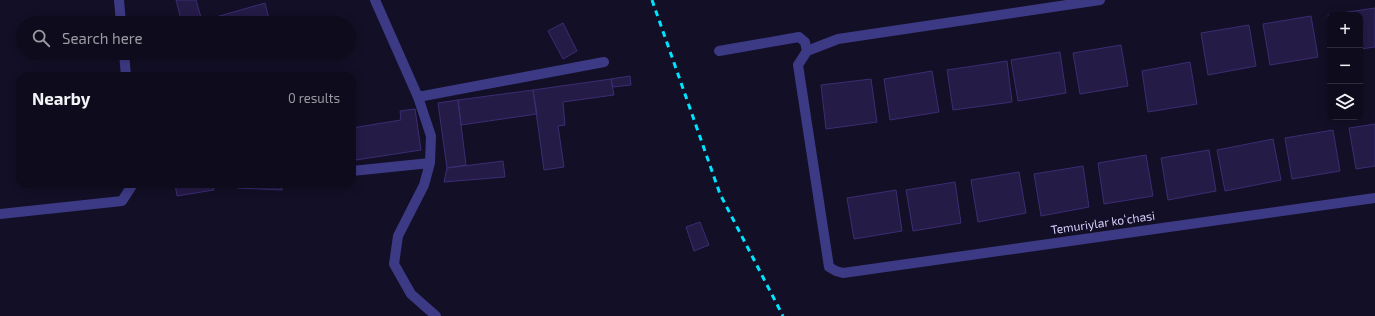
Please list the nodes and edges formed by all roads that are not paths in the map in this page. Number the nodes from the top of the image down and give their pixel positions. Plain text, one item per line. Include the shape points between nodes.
1 (119, 0) edge
2 (375, 0) edge
3 (1100, 0) edge
4 (120, 16) edge
5 (719, 50) dead end
6 (807, 51) junction
7 (125, 60) edge
8 (604, 62) dead end
9 (126, 72) edge
10 (418, 97) junction
11 (430, 163) junction
12 (356, 171) edge
13 (131, 188) edge
14 (1375, 198) edge
15 (0, 214) edge
16 (436, 316) edge

1 - 4 street
2 - 10 street
3 - 6 street via 838,38
5 - 6 street via 799,37
6 - 14 street, Temuriylar koʻchasi via 798,65 829,267 843,273
7 - 9 street
8 - 10 street
10 - 11 street via 431,136
11 - 12 street
11 - 16 street via 424,185 398,236 394,264 411,294
13 - 15 street via 122,201

